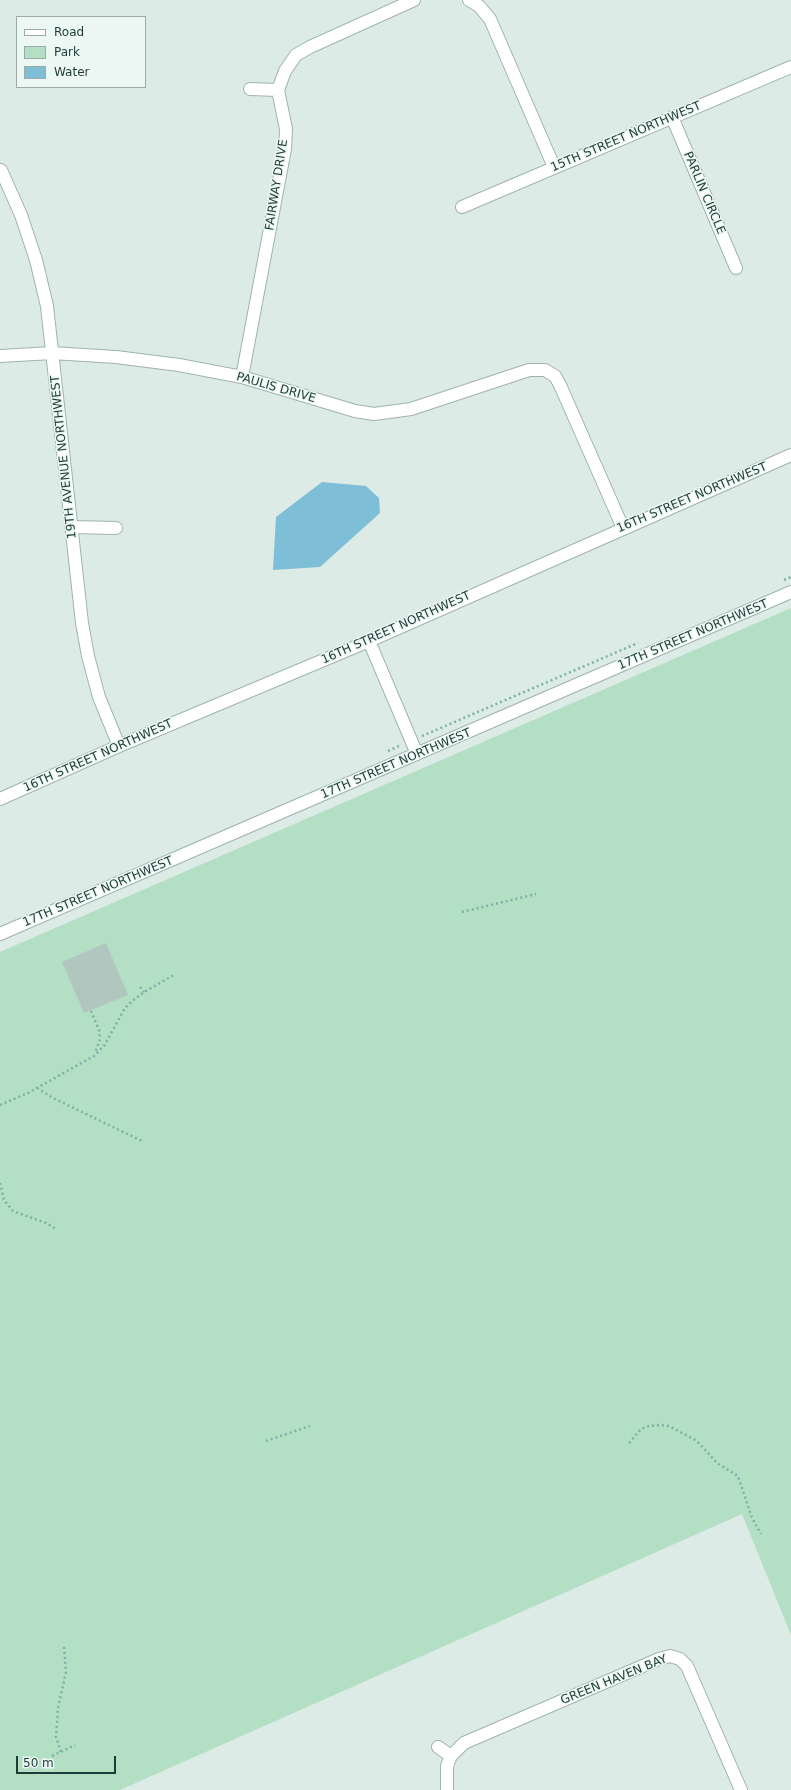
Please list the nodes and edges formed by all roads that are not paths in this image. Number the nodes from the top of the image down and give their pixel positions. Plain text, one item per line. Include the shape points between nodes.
1 (414, 0) edge
2 (469, 0) edge
3 (791, 67) edge
4 (250, 89) dead end
5 (278, 90) junction
6 (672, 117) junction
7 (554, 167) junction
8 (1, 170) dead end
9 (462, 207) dead end
10 (736, 268) dead end
11 (52, 352) junction
12 (0, 356) edge
13 (242, 377) junction
14 (791, 455) edge
15 (71, 527) junction
16 (116, 528) dead end
17 (623, 528) junction
18 (791, 592) edge
19 (368, 641) junction
20 (118, 746) junction
21 (417, 754) junction
22 (0, 799) edge
23 (0, 934) edge
24 (438, 1747) dead end
25 (451, 1756) junction
26 (447, 1790) edge
27 (741, 1790) edge

1 - 5 street via 296,55 285,70
2 - 7 street via 479,6 490,19
3 - 6 street, 15TH STREET NORTHWEST
4 - 5 street
5 - 13 street, FAIRWAY DRIVE via 286,129 285,149
6 - 7 street, 15TH STREET NORTHWEST
6 - 10 street, PARLIN CIRCLE
7 - 9 street, 15TH STREET NORTHWEST
8 - 11 street, 19TH AVENUE NORTHWEST via 36,260 47,306
11 - 12 street, PAULIS DRIVE
11 - 13 street, PAULIS DRIVE via 179,365
11 - 15 street, 19TH AVENUE NORTHWEST
13 - 17 street, PAULIS DRIVE via 355,411 374,414 411,409 529,370 545,370 554,376 560,385
14 - 17 street, 16TH STREET NORTHWEST
15 - 16 street
15 - 20 street, 19TH AVENUE NORTHWEST via 88,656 99,697
17 - 19 street, 16TH STREET NORTHWEST
18 - 21 street, 17TH STREET NORTHWEST
19 - 20 street, 16TH STREET NORTHWEST
19 - 21 street
20 - 22 street, 16TH STREET NORTHWEST
21 - 23 street, 17TH STREET NORTHWEST
24 - 25 street
25 - 26 street via 446,1773
25 - 27 street, GREEN HAVEN BAY via 464,1743 477,1736 670,1656 680,1659 687,1666

